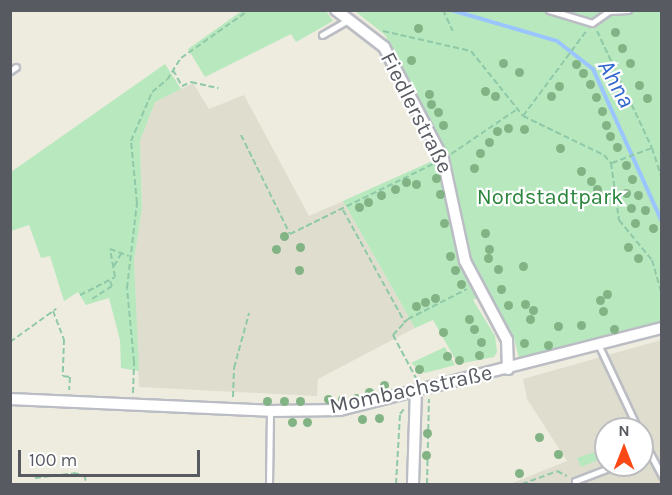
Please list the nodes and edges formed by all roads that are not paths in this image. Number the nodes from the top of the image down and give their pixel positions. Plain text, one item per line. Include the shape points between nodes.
1 (336, 10) edge
2 (549, 10) edge
3 (628, 10) edge
4 (609, 11) edge
5 (346, 21) junction
6 (322, 34) dead end
7 (662, 328) edge
8 (599, 346) junction
9 (508, 369) junction
10 (416, 391) junction
11 (10, 399) edge
12 (270, 411) junction
13 (632, 417) edge
14 (654, 462) edge
15 (594, 475) edge
16 (662, 476) edge
17 (575, 483) edge
18 (269, 484) edge
19 (413, 484) edge

1 - 5 street, Fiedlerstraße
2 - 4 lane via 592,23
3 - 4 lane
5 - 6 lane
5 - 9 street, Fiedlerstraße via 384,47 443,159 470,284 507,340
7 - 8 street, Mombachstraße
8 - 9 street, Mombachstraße
8 - 13 lane
9 - 10 street, Mombachstraße
10 - 12 street, Mombachstraße via 340,410
10 - 19 street
11 - 12 street, Mombachstraße
12 - 18 lane
14 - 16 lane
15 - 17 lane

